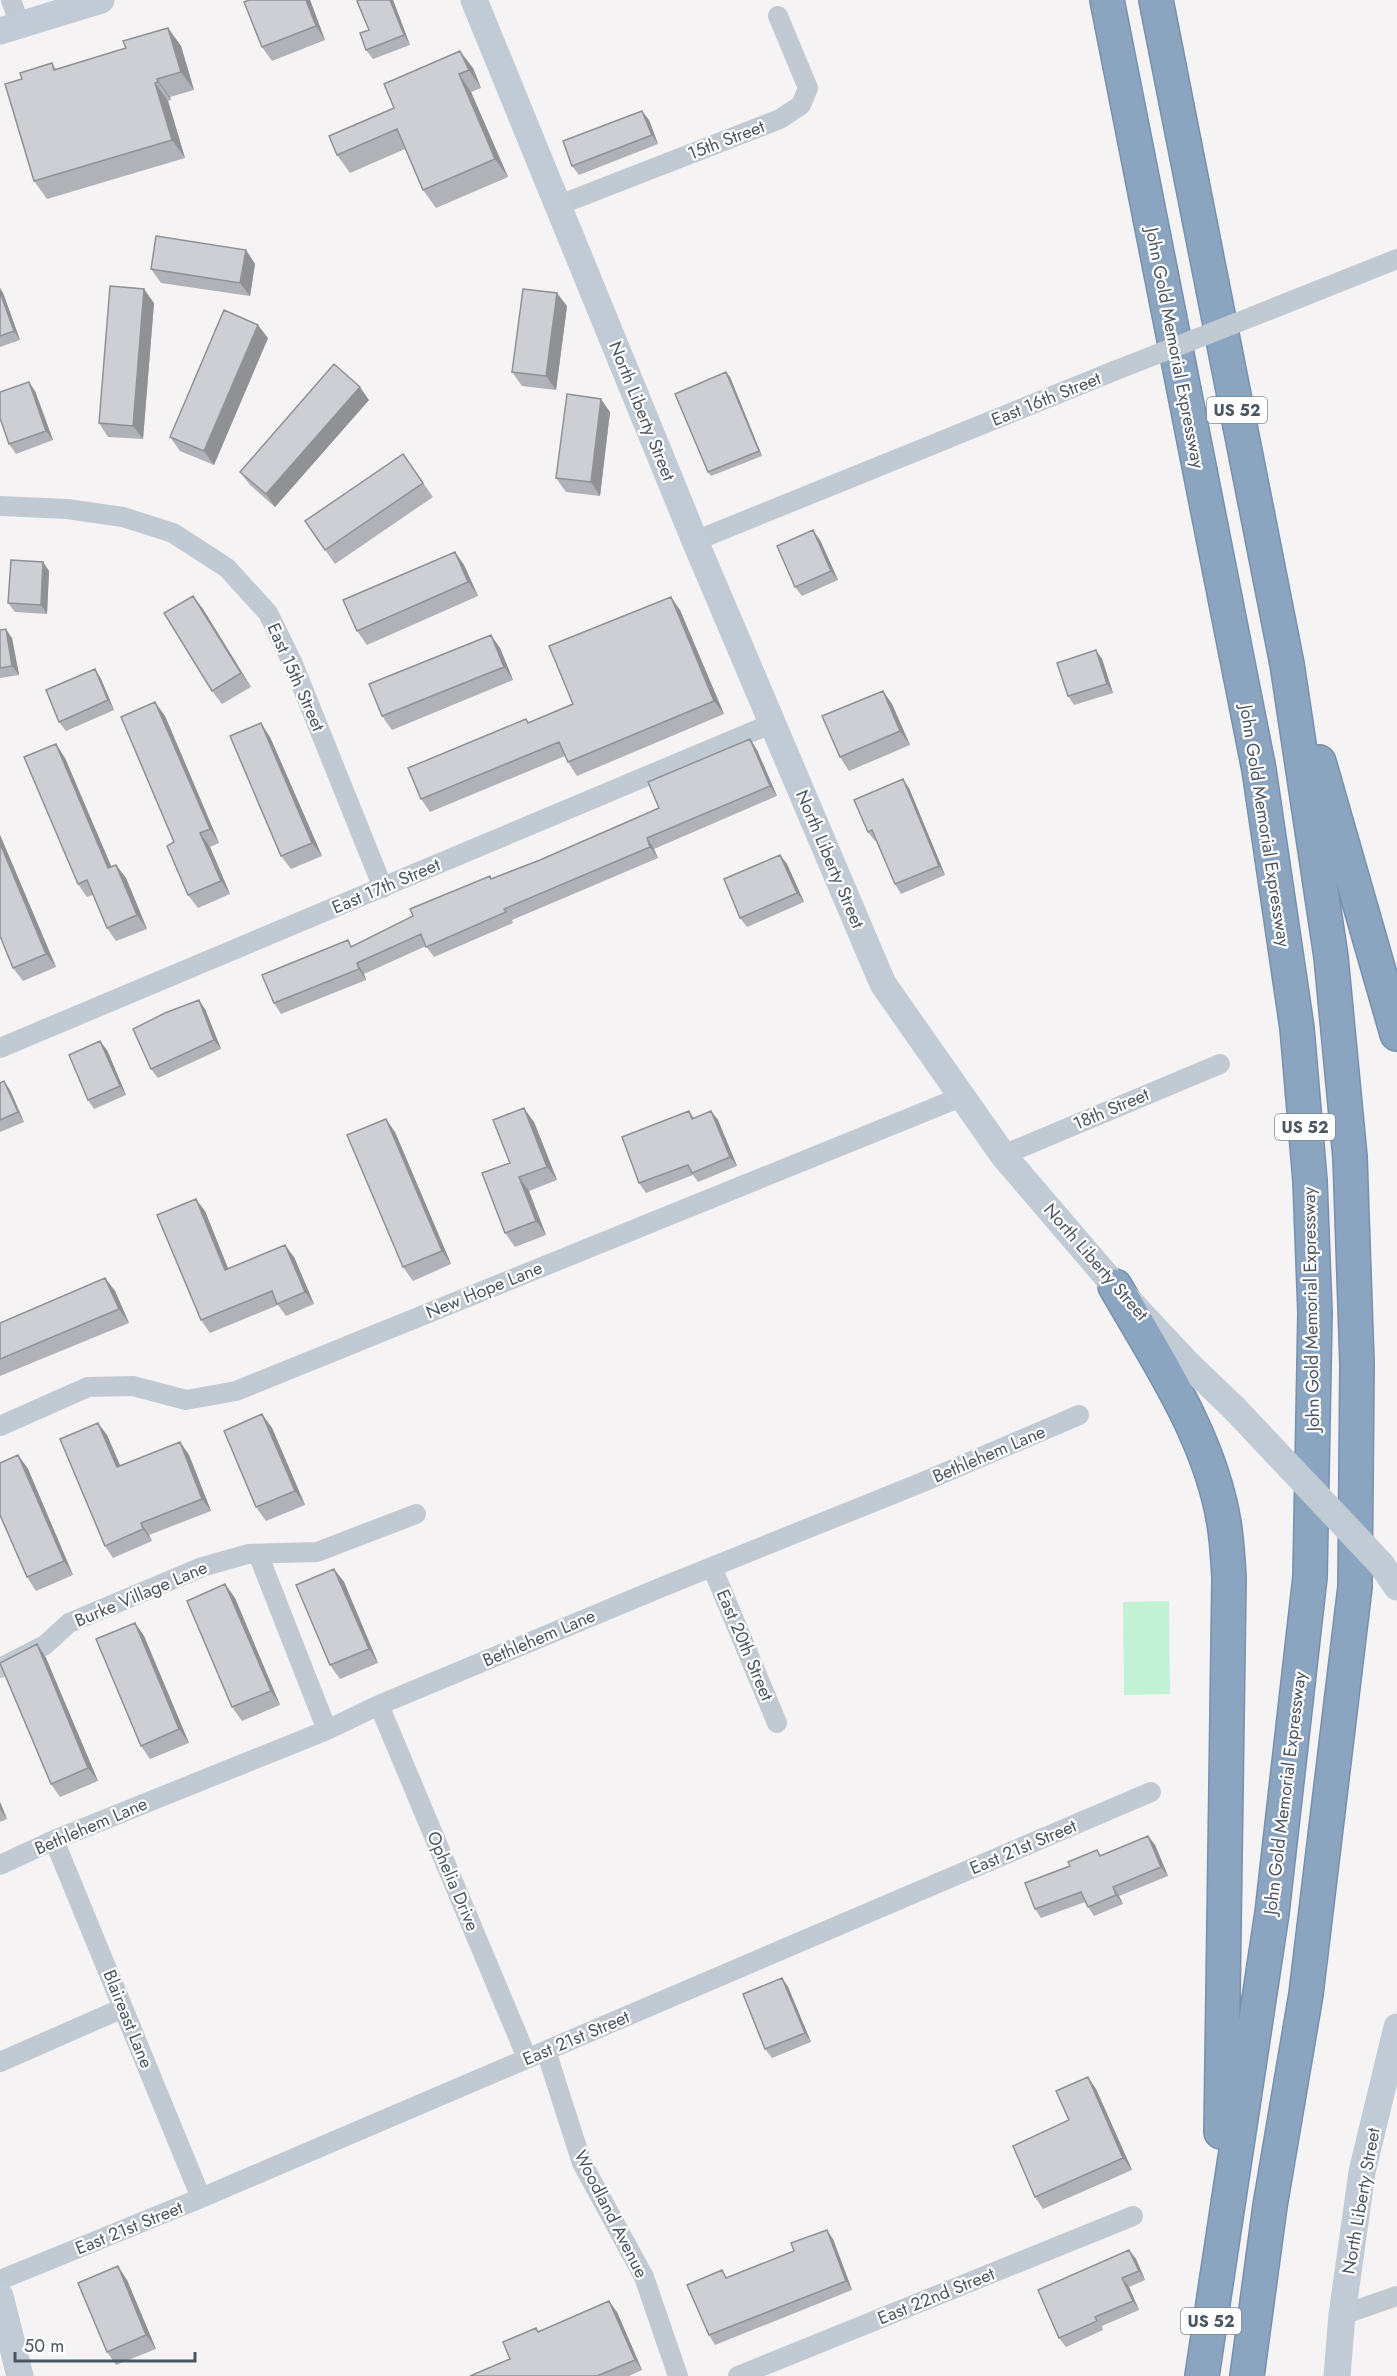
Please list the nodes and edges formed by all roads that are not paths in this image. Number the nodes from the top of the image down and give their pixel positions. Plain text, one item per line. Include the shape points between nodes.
1 (101, 0) edge
2 (474, 0) edge
3 (1107, 0) edge
4 (1156, 0) edge
5 (1170, 0) edge
6 (778, 16) dead end
7 (11, 19) edge
8 (1187, 156) junction
9 (559, 205) junction
10 (1397, 259) edge
11 (0, 506) edge
12 (695, 541) junction
13 (1287, 664) junction
14 (773, 723) junction
15 (383, 888) junction
16 (1397, 1034) edge
17 (0, 1048) edge
18 (1220, 1064) dead end
19 (961, 1097) junction
20 (1003, 1155) junction
21 (1115, 1286) junction
22 (1079, 1415) dead end
23 (0, 1426) edge
24 (416, 1514) dead end
25 (258, 1554) junction
26 (712, 1567) junction
27 (1397, 1587) edge
28 (0, 1668) edge
29 (379, 1705) junction
30 (777, 1723) dead end
31 (327, 1730) junction
32 (1151, 1792) dead end
33 (54, 1840) junction
34 (0, 1865) edge
35 (123, 2008) junction
36 (1397, 2027) edge
37 (546, 2051) junction
38 (527, 2058) junction
39 (0, 2062) edge
40 (201, 2198) junction
41 (1133, 2216) dead end
42 (1219, 2266) junction
43 (0, 2280) edge
44 (0, 2296) edge
45 (1397, 2296) edge
46 (1342, 2315) junction
47 (20, 2376) edge
48 (678, 2376) edge
49 (738, 2376) edge
50 (1202, 2376) edge
51 (1247, 2376) edge
52 (1337, 2376) edge

1 - 7 main road
2 - 9 main road, North Liberty Street
3 - 42 highway, John Gold Memorial Expressway / US 52 via 1258,770 1297,1028 1310,1181 1315,1313 1310,1577 1272,1913
4 - 8 highway, US 52
5 - 8 highway
6 - 9 street, 15th Street via 807,88 801,105 780,119
8 - 13 highway, US 52
9 - 12 main road, North Liberty Street
10 - 12 street, East 16th Street, bridge
11 - 15 street, East 15th Street via 68,509 123,517 173,533 227,568 268,613 293,664
12 - 14 main road, North Liberty Street
13 - 16 highway via 1311,733
13 - 51 highway, US 52 via 1331,957 1350,1157 1357,1364 1355,1587 1306,1994 1270,2206
14 - 15 street, East 17th Street
14 - 19 main road, North Liberty Street via 883,984
15 - 17 street, East 17th Street
18 - 20 street, 18th Street
19 - 20 main road, North Liberty Street
19 - 23 street, New Hope Lane via 236,1391 186,1400 133,1386 88,1388
20 - 21 main road, North Liberty Street
21 - 27 main road, North Liberty Street, bridge via 1381,1564
21 - 42 highway via 1187,1412 1210,1470 1224,1523 1229,1578
22 - 26 street, Bethlehem Lane
24 - 25 street, Burke Village Lane via 317,1552
25 - 28 street, Burke Village Lane via 202,1567 80,1618 45,1645
25 - 31 street
26 - 29 street, Bethlehem Lane
26 - 30 street, East 20th Street
29 - 31 street, Bethlehem Lane
29 - 38 street, Ophelia Drive
31 - 33 street, Bethlehem Lane
32 - 37 street, East 21st Street
33 - 34 street, Bethlehem Lane
33 - 35 street, Blaireast Lane
35 - 39 street
35 - 40 street, Blaireast Lane
36 - 46 main road, North Liberty Street via 1362,2172
37 - 38 street, East 21st Street
37 - 48 street, Woodland Avenue via 582,2163 644,2277
38 - 40 street, East 21st Street
40 - 43 street, East 21st Street
41 - 49 street, East 22nd Street
42 - 50 highway, John Gold Memorial Expressway / US 52
44 - 47 main road
45 - 46 street
46 - 52 main road, North Liberty Street

